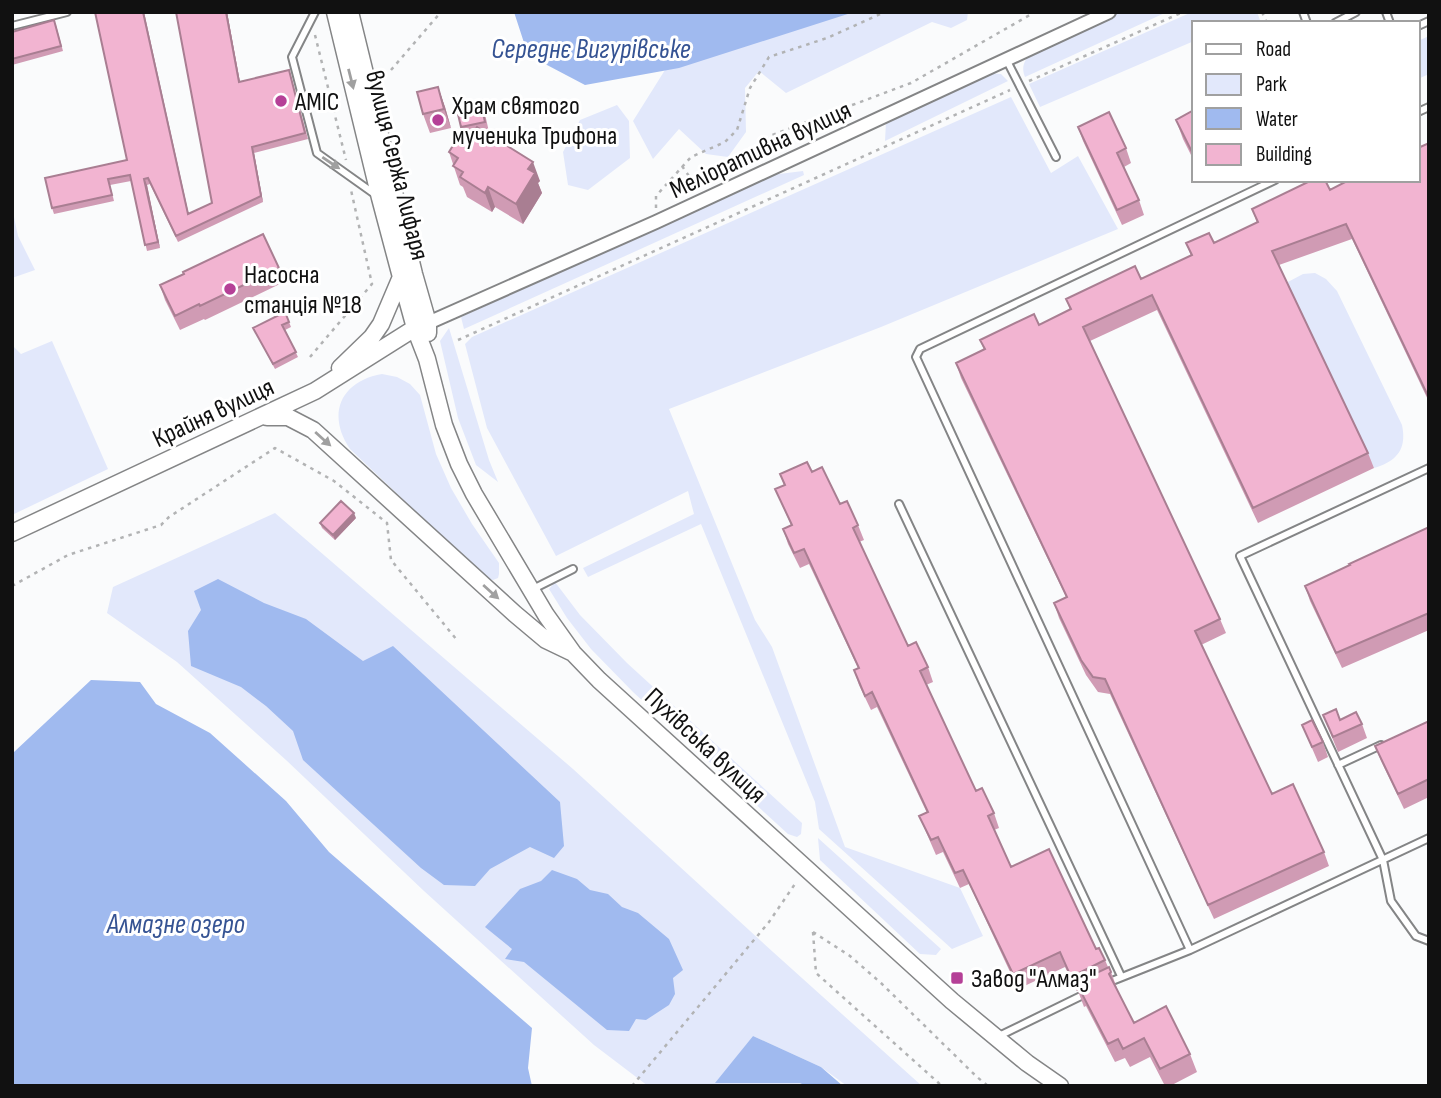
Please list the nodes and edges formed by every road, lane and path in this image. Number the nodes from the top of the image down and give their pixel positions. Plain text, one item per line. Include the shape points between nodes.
1 (67, 12) edge
2 (315, 12) edge
3 (335, 12) edge
4 (350, 12) edge
5 (442, 12) edge
6 (885, 12) edge
7 (1035, 12) edge
8 (1109, 12) edge
9 (1182, 12) edge
10 (1356, 12) edge
11 (1339, 21) edge
12 (12, 26) edge
13 (314, 32) dead end
14 (1006, 59) junction
15 (391, 70) dead end
16 (1020, 85) junction
17 (1056, 157) dead end
18 (346, 160) dead end
19 (682, 166) junction
20 (1271, 182) edge
21 (350, 187) dead end
22 (380, 198) junction
23 (656, 222) junction
24 (401, 277) junction
25 (422, 326) junction
26 (458, 340) dead end
27 (310, 357) dead end
28 (315, 391) junction
29 (261, 416) junction
30 (1429, 468) edge
31 (899, 504) dead end
32 (12, 533) edge
33 (573, 569) dead end
34 (12, 586) edge
35 (531, 590) junction
36 (457, 640) dead end
37 (573, 653) junction
38 (1384, 743) edge
39 (1338, 765) junction
40 (1429, 838) edge
41 (1383, 860) junction
42 (805, 869) junction
43 (1429, 941) edge
44 (1190, 950) junction
45 (1121, 976) junction
46 (996, 1038) junction
47 (632, 1086) edge
48 (942, 1086) edge
49 (988, 1086) edge
50 (1060, 1086) edge

1 - 12 lane
2 -> 22 lane via 292,57 317,153
3 -> 22 street, вулиця Сержа Лифаря
4 - 25 street, вулиця Сержа Лифаря via 414,274
5 - 15 path
6 - 19 path via 769,57 750,88 737,130
7 - 19 path via 911,83 772,135 720,173 691,179
8 - 14 street, Меліоративна вулиця
9 - 16 path
10 - 11 lane
13 - 18 path
14 - 16 lane
14 - 23 street, Меліоративна вулиця
16 - 17 lane
16 - 26 path
19 - 23 path via 656,197
20 - 44 lane via 920,349 916,357
21 - 27 path via 372,284
22 - 24 street, вулиця Сержа Лифаря
23 - 25 street, Меліоративна вулиця
24 - 25 street, вулиця Сержа Лифаря
24 - 28 street via 372,337
25 - 28 street, Крайня вулиця
25 - 35 street, Пухівська вулиця via 444,425 459,464
28 - 29 street, Крайня вулиця
29 - 32 street, Крайня вулиця
29 -> 37 street via 288,417 313,430 515,614 547,640
30 - 39 lane via 1240,556
31 - 45 lane
33 - 35 lane
34 - 36 path via 68,555 161,525 275,448 334,481 387,523 391,560
35 - 37 street, Пухівська вулиця
37 - 42 street, Пухівська вулиця
38 - 39 lane
39 - 41 lane
40 - 41 lane
41 - 43 lane via 1391,901 1416,936
41 - 44 lane
42 - 46 street, Пухівська вулиця
42 - 47 path via 769,922
44 - 45 lane
45 - 46 lane
46 - 50 street, Пухівська вулиця
48 - 49 path via 816,973 813,932 881,983

